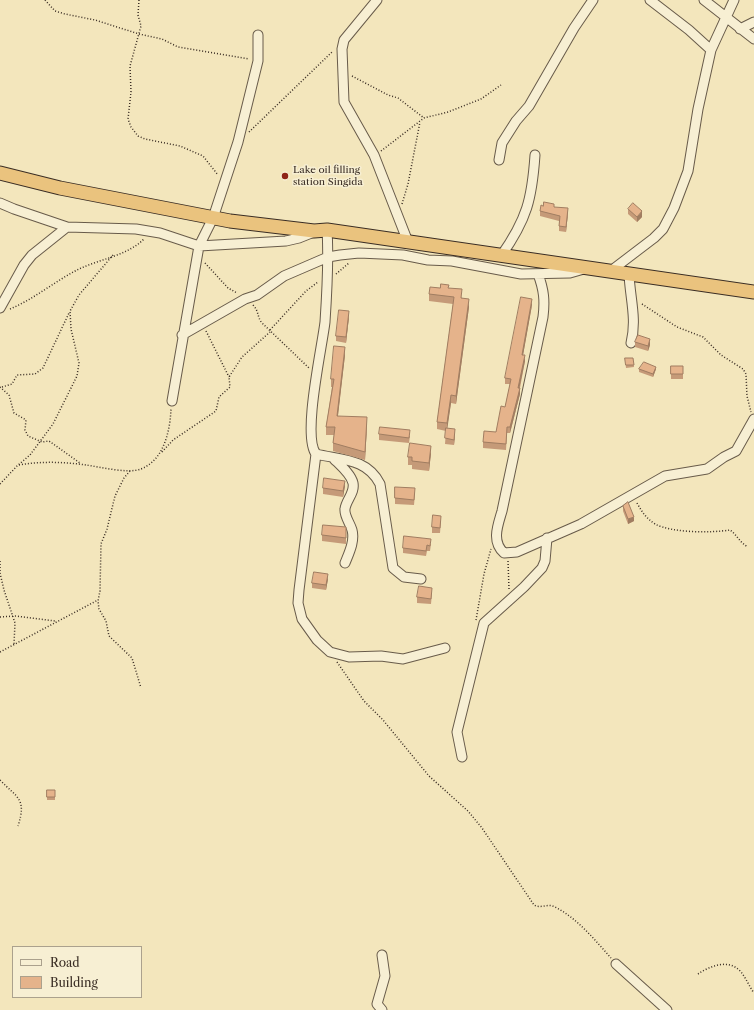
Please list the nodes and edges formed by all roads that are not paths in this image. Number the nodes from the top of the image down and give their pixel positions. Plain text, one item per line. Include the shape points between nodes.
1 (377, 0) edge
2 (593, 0) edge
3 (650, 0) edge
4 (704, 0) edge
5 (734, 0) edge
6 (727, 18) junction
7 (754, 22) edge
8 (740, 29) junction
9 (258, 35) dead end
10 (754, 39) edge
11 (711, 50) junction
12 (535, 156) dead end
13 (499, 160) dead end
14 (0, 173) edge
15 (0, 203) edge
16 (213, 218) junction
17 (67, 227) junction
18 (321, 231) junction
19 (408, 242) junction
20 (198, 251) junction
21 (501, 256) junction
22 (328, 257) junction
23 (588, 267) junction
24 (612, 270) junction
25 (538, 274) junction
26 (629, 274) junction
27 (754, 292) edge
28 (3, 309) edge
29 (182, 335) junction
30 (631, 343) dead end
31 (172, 401) road end
32 (753, 420) edge
33 (316, 454) junction
34 (334, 459) junction
35 (547, 538) junction
36 (345, 563) dead end
37 (421, 579) dead end
38 (445, 648) dead end
39 (462, 757) dead end
40 (382, 955) dead end
41 (616, 964) road end
42 (382, 1010) edge
43 (667, 1010) edge

1 - 19 street via 344,40 344,102 374,155
2 - 13 street via 529,106 502,143
3 - 11 street via 690,30
4 - 6 street
5 - 6 street
6 - 8 street
6 - 11 street
7 - 8 street
8 - 10 street
9 - 16 street via 258,61 238,142
11 - 24 street via 688,171 674,208 663,229 654,238
12 - 21 street via 531,197 524,220
14 - 16 highway via 60,188
15 - 17 street
16 - 18 highway
16 - 20 street
17 - 20 street via 126,228 160,233
17 - 28 street via 32,255 19,274
18 - 19 highway
18 - 20 street via 286,241
18 - 22 street
19 - 21 highway
20 - 29 street
21 - 23 highway
22 - 25 street via 359,253 403,255 521,274
22 - 29 street via 284,276 257,295 245,298
22 - 33 street via 324,323 311,427 313,450
23 - 24 highway
23 - 25 street via 570,273
24 - 26 highway
25 - 35 street via 543,287 544,306 496,530 498,545 504,553 517,552
26 - 27 highway
26 - 30 street via 634,320
29 - 31 street
32 - 35 street via 736,452 724,457 714,466 696,472 665,476 581,524
33 - 34 street
33 - 38 street via 298,603 302,619 322,646 332,653 349,657 381,656 403,660
34 - 36 street via 353,482 353,489 345,508 353,532 351,549
34 - 37 street via 361,464 376,477 380,484 392,568 404,577
35 - 39 street via 542,568 484,623 457,732
40 - 42 street via 385,976 377,1004
41 - 43 street

